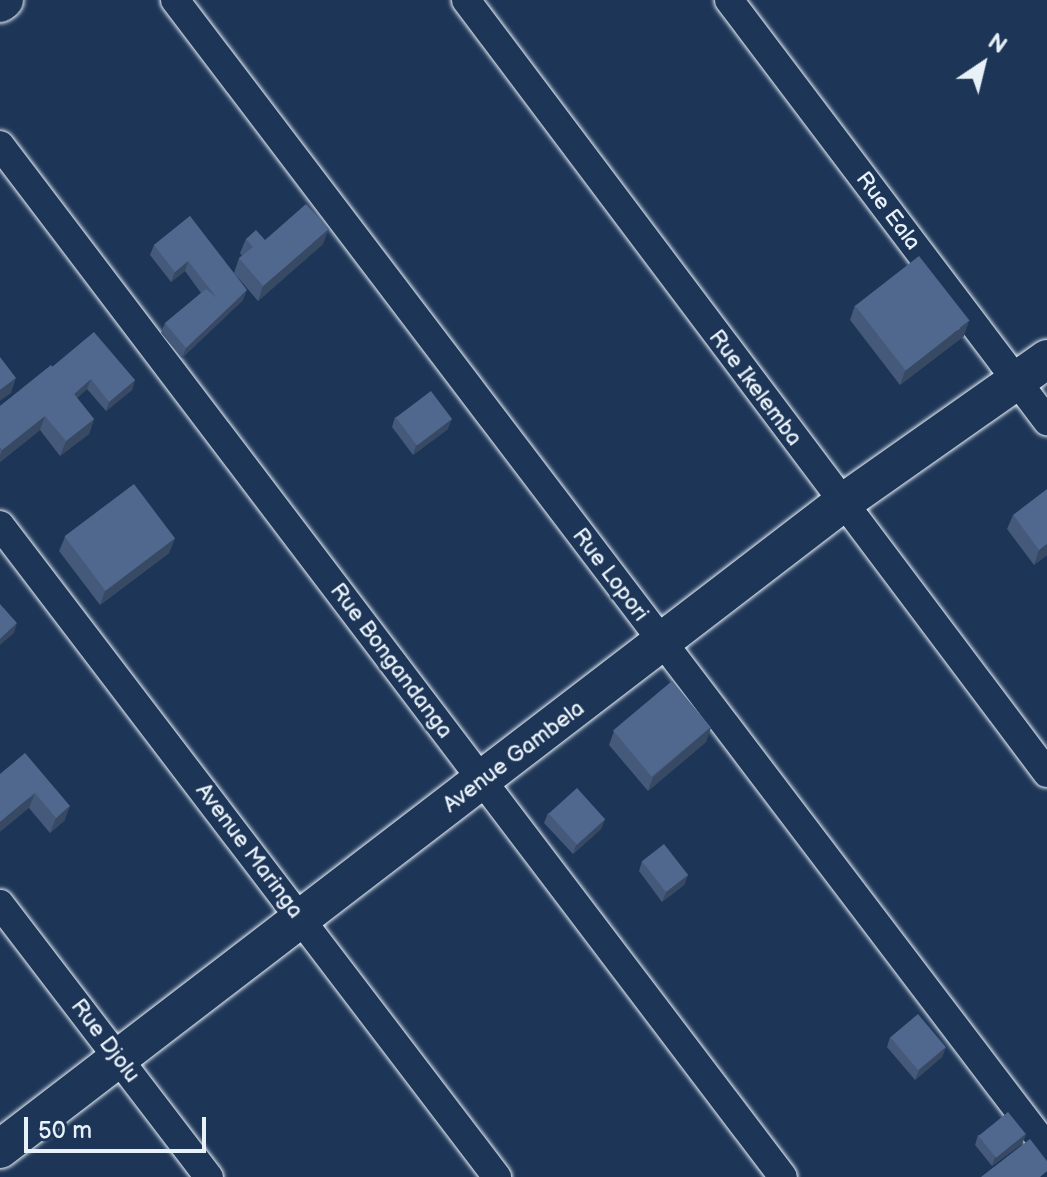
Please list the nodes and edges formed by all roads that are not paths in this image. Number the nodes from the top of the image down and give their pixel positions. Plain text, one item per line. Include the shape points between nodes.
1 (175, 0) edge
2 (466, 0) edge
3 (729, 0) edge
4 (0, 145) edge
5 (1034, 362) edge
6 (1047, 421) edge
7 (841, 504) junction
8 (0, 525) edge
9 (662, 644) junction
10 (1047, 773) edge
11 (481, 781) junction
12 (0, 904) edge
13 (301, 920) junction
14 (119, 1060) junction
15 (1047, 1148) edge
16 (0, 1149) edge
17 (209, 1177) edge
18 (497, 1177) edge
19 (783, 1177) edge

1 - 9 street, Rue Lopori
2 - 7 street, Rue Ikelemba
3 - 5 street, Rue Eala
4 - 11 street, Rue Bongandanga
5 - 6 street, Rue Eala
5 - 7 street, Avenue Gambela
7 - 9 street, Avenue Gambela
7 - 10 street, Rue Ikelemba
8 - 13 street, Avenue Maringa
9 - 11 street, Avenue Gambela
9 - 15 street, Rue Lopori
11 - 13 street, Avenue Gambela
11 - 19 street, Rue Bongandanga
12 - 14 street, Rue Djolu
13 - 14 street, Avenue Gambela
13 - 18 street, Avenue Maringa
14 - 16 street, Avenue Gambela
14 - 17 street, Rue Djolu

